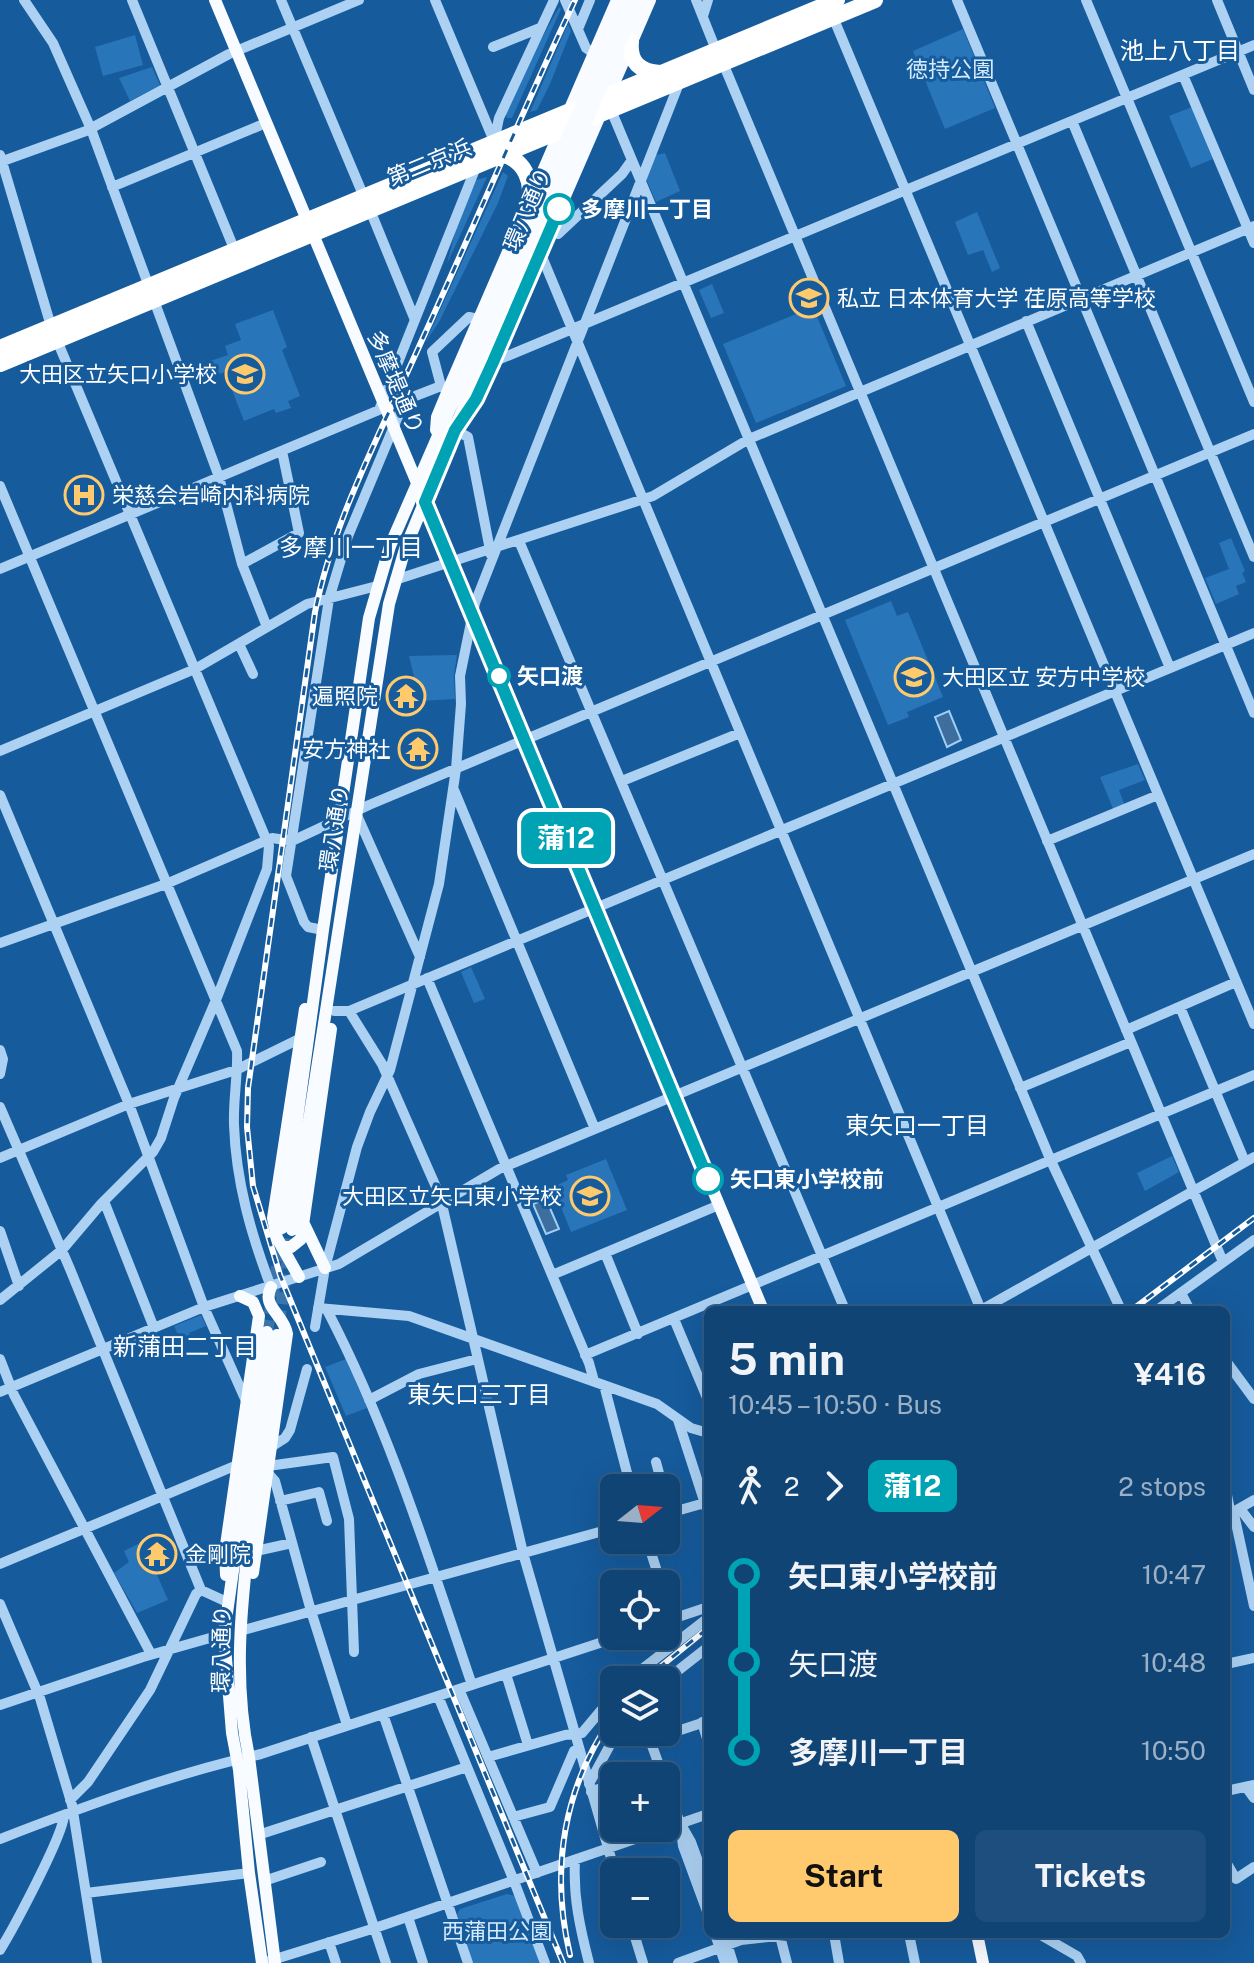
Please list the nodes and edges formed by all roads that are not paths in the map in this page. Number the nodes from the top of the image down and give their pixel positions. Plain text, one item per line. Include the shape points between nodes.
1 (24, 0) edge
2 (132, 0) edge
3 (215, 0) edge
4 (281, 0) edge
5 (359, 0) edge
6 (435, 0) edge
7 (554, 0) edge
8 (565, 0) edge
9 (590, 0) edge
10 (639, 0) edge
11 (650, 0) edge
12 (696, 0) edge
13 (708, 0) edge
14 (875, 0) edge
15 (957, 0) edge
16 (1086, 0) edge
17 (1217, 0) edge
18 (831, 5) edge
19 (624, 7) edge
20 (703, 16) junction
21 (292, 28) junction
22 (540, 28) junction
23 (578, 29) junction
24 (631, 42) junction
25 (1254, 45) edge
26 (493, 47) dead end
27 (236, 51) junction
28 (1238, 52) junction
29 (593, 54) junction
30 (720, 57) junction
31 (621, 66) junction
32 (660, 73) junction
33 (1183, 75) junction
34 (680, 81) junction
35 (168, 88) junction
36 (1254, 90) edge
37 (1127, 98) junction
38 (606, 107) junction
39 (567, 113) junction
40 (1072, 121) junction
41 (266, 123) junction
42 (91, 129) junction
43 (559, 133) junction
44 (1017, 144) junction
45 (499, 149) junction
46 (195, 153) junction
47 (1, 159) edge
48 (632, 160) junction
49 (476, 167) junction
50 (641, 179) junction
51 (112, 187) junction
52 (905, 191) junction
53 (528, 203) junction
54 (367, 204) junction
55 (310, 227) junction
56 (1251, 228) edge
57 (550, 230) junction
58 (794, 237) junction
59 (1254, 243) edge
60 (235, 251) junction
61 (540, 252) junction
62 (1192, 253) junction
63 (1137, 275) junction
64 (684, 283) junction
65 (151, 294) junction
66 (1081, 299) junction
67 (478, 319) junction
68 (415, 320) junction
69 (1026, 321) junction
70 (583, 323) junction
71 (54, 332) junction
72 (575, 334) junction
73 (970, 346) junction
74 (0, 348) edge
75 (482, 362) junction
76 (0, 364) edge
77 (445, 387) junction
78 (860, 392) junction
79 (382, 400) junction
80 (1254, 402) edge
81 (394, 427) junction
82 (455, 430) junction
83 (1254, 434) edge
84 (749, 439) junction
85 (434, 441) junction
86 (282, 451) junction
87 (1210, 452) junction
88 (219, 477) junction
89 (1155, 477) junction
90 (417, 481) junction
91 (0, 486) edge
92 (643, 500) junction
93 (1100, 500) junction
94 (425, 502) junction
95 (130, 515) junction
96 (1044, 523) junction
97 (519, 541) junction
98 (493, 553) junction
99 (30, 556) junction
100 (1254, 557) edge
101 (242, 564) junction
102 (451, 564) junction
103 (0, 569) edge
104 (933, 569) junction
105 (395, 580) junction
106 (377, 586) junction
107 (329, 599) junction
108 (823, 616) junction
109 (473, 617) junction
110 (267, 627) junction
111 (1254, 633) edge
112 (239, 644) junction
113 (1226, 645) junction
114 (711, 662) junction
115 (1170, 668) junction
116 (195, 669) junction
117 (253, 674) dead end
118 (1115, 691) junction
119 (95, 712) junction
120 (592, 712) junction
121 (1254, 713) edge
122 (740, 733) junction
123 (1004, 738) junction
124 (525, 740) junction
125 (0, 751) edge
126 (456, 769) junction
127 (622, 781) junction
128 (893, 783) junction
129 (453, 788) junction
130 (0, 795) edge
131 (1158, 795) junction
132 (356, 813) junction
133 (340, 820) junction
134 (781, 830) junction
135 (266, 841) junction
136 (292, 841) junction
137 (1047, 841) junction
138 (1254, 854) edge
139 (663, 880) junction
140 (1194, 880) junction
141 (166, 884) junction
142 (596, 908) junction
143 (54, 924) junction
144 (1083, 926) junction
145 (323, 930) junction
146 (516, 940) junction
147 (0, 943) edge
148 (421, 958) junction
149 (325, 969) junction
150 (973, 972) junction
151 (427, 978) junction
152 (1236, 982) junction
153 (414, 984) junction
154 (216, 1000) junction
155 (1180, 1007) junction
156 (334, 1011) junction
157 (349, 1011) junction
158 (860, 1019) junction
159 (1254, 1024) edge
160 (1126, 1030) junction
161 (299, 1039) junction
162 (1131, 1042) junction
163 (0, 1050) edge
164 (742, 1069) junction
165 (236, 1070) junction
166 (0, 1074) edge
167 (1254, 1075) edge
168 (387, 1076) junction
169 (178, 1088) junction
170 (1020, 1088) junction
171 (1215, 1092) junction
172 (674, 1097) junction
173 (129, 1104) junction
174 (0, 1107) edge
175 (1162, 1114) junction
176 (595, 1129) junction
177 (17, 1150) junction
178 (0, 1158) edge
179 (149, 1158) junction
180 (1249, 1159) edge
181 (1051, 1161) junction
182 (506, 1167) junction
183 (1194, 1191) junction
184 (104, 1201) junction
185 (442, 1203) junction
186 (719, 1205) junction
187 (938, 1208) junction
188 (293, 1228) junction
189 (0, 1231) edge
190 (1254, 1240) edge
191 (283, 1247) junction
192 (1092, 1248) junction
193 (62, 1250) junction
194 (605, 1253) junction
195 (823, 1256) junction
196 (1223, 1262) junction
197 (325, 1268) junction
198 (552, 1275) junction
199 (299, 1277) junction
200 (753, 1285) junction
201 (19, 1286) junction
202 (271, 1287) junction
203 (1181, 1293) junction
204 (240, 1296) junction
205 (0, 1300) edge
206 (704, 1306) edge
207 (704, 1306) edge
208 (761, 1306) edge
209 (843, 1306) edge
210 (979, 1306) edge
211 (988, 1306) edge
212 (1119, 1306) edge
213 (1163, 1306) edge
214 (1188, 1306) edge
215 (204, 1307) junction
216 (322, 1309) junction
217 (277, 1313) junction
218 (674, 1319) junction
219 (315, 1327) dead end
220 (154, 1328) junction
221 (267, 1330) junction
222 (638, 1334) junction
223 (472, 1337) junction
224 (101, 1350) junction
225 (585, 1355) junction
226 (0, 1359) edge
227 (477, 1359) junction
228 (1230, 1366) edge
229 (307, 1369) dead end
230 (599, 1383) junction
231 (5, 1390) edge
232 (704, 1390) edge
233 (1254, 1399) edge
234 (369, 1400) junction
235 (246, 1401) junction
236 (678, 1418) junction
237 (704, 1432) edge
238 (271, 1447) junction
239 (656, 1462) dead end
240 (237, 1465) junction
241 (268, 1469) junction
242 (627, 1474) edge
243 (659, 1474) edge
244 (163, 1496) junction
245 (704, 1500) edge
246 (1254, 1500) edge
247 (280, 1501) junction
248 (704, 1506) edge
249 (680, 1511) edge
250 (1233, 1514) edge
251 (327, 1521) dead end
252 (1254, 1527) edge
253 (83, 1530) junction
254 (600, 1532) edge
255 (292, 1543) junction
256 (256, 1551) junction
257 (523, 1553) junction
258 (0, 1564) edge
259 (435, 1577) junction
260 (201, 1590) junction
261 (352, 1600) junction
262 (241, 1601) junction
263 (0, 1604) edge
264 (227, 1606) junction
265 (1254, 1606) edge
266 (704, 1608) edge
267 (311, 1611) junction
268 (680, 1616) edge
269 (704, 1621) edge
270 (240, 1631) junction
271 (224, 1634) junction
272 (600, 1643) edge
273 (171, 1649) junction
274 (354, 1652) dead end
275 (151, 1654) junction
276 (704, 1654) edge
277 (1254, 1658) edge
278 (552, 1659) junction
279 (1230, 1663) edge
280 (646, 1666) edge
281 (680, 1671) edge
282 (506, 1674) junction
283 (472, 1685) junction
284 (459, 1689) junction
285 (37, 1691) junction
286 (438, 1696) junction
287 (0, 1705) edge
288 (600, 1712) edge
289 (383, 1714) junction
290 (704, 1722) edge
291 (347, 1725) junction
292 (680, 1728) edge
293 (574, 1734) junction
294 (311, 1737) junction
295 (528, 1745) junction
296 (610, 1746) edge
297 (579, 1749) junction
298 (488, 1757) junction
299 (243, 1758) junction
300 (467, 1767) junction
301 (600, 1786) edge
302 (1250, 1786) edge
303 (408, 1787) junction
304 (590, 1788) junction
305 (1230, 1790) edge
306 (1254, 1798) edge
307 (69, 1809) junction
308 (335, 1809) junction
309 (704, 1815) edge
310 (513, 1817) junction
311 (680, 1823) joint
312 (258, 1835) junction
313 (0, 1839) edge
314 (632, 1842) edge
315 (609, 1851) junction
316 (611, 1858) edge
317 (575, 1860) junction
318 (321, 1862) dead end
319 (1254, 1867) edge
320 (1230, 1869) edge
321 (249, 1873) junction
322 (537, 1873) junction
323 (264, 1881) junction
324 (514, 1881) junction
325 (704, 1886) edge
326 (86, 1893) junction
327 (448, 1903) junction
328 (408, 1917) junction
329 (375, 1928) junction
330 (635, 1938) edge
331 (757, 1938) edge
332 (789, 1938) edge
333 (836, 1938) edge
334 (910, 1938) edge
335 (978, 1938) edge
336 (1046, 1938) edge
337 (329, 1942) junction
338 (724, 1943) edge
339 (1, 1949) edge
340 (267, 1962) edge
341 (6, 1963) edge
342 (97, 1963) edge
343 (336, 1963) edge
344 (386, 1963) edge
345 (423, 1963) edge
346 (468, 1963) edge
347 (545, 1963) edge
348 (589, 1963) edge
349 (643, 1963) edge
350 (678, 1963) edge
351 (725, 1963) edge
352 (733, 1963) edge
353 (787, 1963) edge
354 (839, 1963) edge
355 (915, 1963) edge
356 (983, 1963) edge
357 (1081, 1963) edge

1 - 42 street via 53,43
2 - 35 street
3 - 27 main road, 多摩堤通り
4 - 21 street
5 - 21 street
6 - 45 street
7 - 22 street
8 - 23 street
9 - 23 street
10 - 19 main road, 環八通り
11 - 24 main road
12 - 20 street
13 - 20 street
14 - 18 highway, 第二京浜
15 - 44 street
16 - 37 street
17 - 28 street
18 - 30 highway, 第二京浜
18 - 52 street
19 - 29 main road
19 - 75 main road, 環八通り, bridge
20 - 30 street
21 - 27 street
21 - 54 street
22 - 26 street
22 - 45 street via 499,118
23 - 29 street
24 - 31 main road
24 - 32 highway via 635,63
25 - 28 street
27 - 35 street
27 - 41 main road, 多摩堤通り
28 - 33 street
28 - 36 street
29 - 31 street
29 - 39 main road
30 - 32 highway, 第二京浜
30 - 34 highway, 第二京浜
30 - 58 street
31 - 38 main road
32 - 38 highway, 第二京浜
33 - 37 street
33 - 56 street
34 - 38 highway, 第二京浜
34 - 50 street
35 - 42 street
35 - 46 street
37 - 40 street
37 - 62 street
38 - 39 highway, 第二京浜
38 - 43 highway, 第二京浜
38 - 48 street
38 - 57 main road
39 - 43 main road
39 - 45 highway, 第二京浜
40 - 44 street
40 - 63 street
41 - 46 street
41 - 55 main road, 多摩堤通り
42 - 47 street
42 - 51 street
43 - 45 highway, 第二京浜
43 - 53 main road
44 - 52 street
44 - 66 street
45 - 49 highway, 第二京浜
45 - 53 highway via 527,175
45 - 54 highway, 第二京浜
46 - 51 street
46 - 60 street
47 - 71 street
48 - 50 street
48 - 57 street via 558,234
49 - 54 highway, 第二京浜
49 - 68 street
50 - 64 street
50 - 70 street
51 - 65 street
52 - 58 street
52 - 73 street
53 - 67 main road
54 - 55 highway, 第二京浜
54 - 68 street
55 - 60 highway, 第二京浜
55 - 65 highway, 第二京浜
55 - 79 main road, 多摩堤通り
56 - 59 street
56 - 62 street
57 - 61 main road
58 - 64 street
58 - 78 street
60 - 65 highway, 第二京浜
61 - 72 street
61 - 75 main road
62 - 63 street
62 - 80 street
63 - 66 street
63 - 87 street
64 - 70 street
64 - 84 street
65 - 71 highway, 第二京浜
65 - 88 street
66 - 69 street
66 - 89 street
67 - 77 main road
67 - 77 street via 469,317 432,352
68 - 79 street
69 - 73 street
69 - 93 street
70 - 72 street
71 - 74 highway, 第二京浜
71 - 76 highway, 第二京浜
71 - 95 street
72 - 75 street
72 - 92 street
72 - 98 street
73 - 78 street
73 - 96 street
75 - 82 main road, 環八通り
75 - 85 main road, 環八通り
77 - 81 street via 405,400
77 - 85 main road
78 - 84 street
78 - 104 street
79 - 81 main road, 多摩堤通り
79 - 86 street via 379,410
81 - 90 main road, 多摩堤通り
81 - 107 street via 348,536
82 - 94 main road, 環八通り
82 - 98 street via 468,437
83 - 87 street
84 - 92 street
84 - 108 street
85 - 90 main road, 環八通り
86 - 88 street
86 - 101 street via 299,533
87 - 89 street
87 - 100 street
88 - 95 street
88 - 101 street
89 - 93 street
89 - 113 street
90 - 94 main road, 多摩堤通り
90 - 106 main road, 環八通り
91 - 99 street
92 - 97 street
92 - 114 street
93 - 96 street
93 - 115 street
94 - 102 main road, 多摩堤通り
94 - 105 main road, 環八通り
95 - 99 street
95 - 116 street
96 - 104 street
96 - 118 street
97 - 98 street
97 - 120 street
98 - 102 street
98 - 109 street
99 - 103 street
99 - 119 street
101 - 110 street
102 - 105 street
102 - 109 main road, 多摩堤通り
104 - 108 street
104 - 123 street
105 - 132 main road, 環八通り
106 - 107 street
106 - 133 main road, 環八通り
107 - 110 street via 307,604
107 - 136 street
108 - 114 street
108 - 128 street
109 - 124 main road, 多摩堤通り
109 - 126 street via 460,676
110 - 112 street
111 - 113 street
112 - 116 street
112 - 117 street
113 - 115 street
113 - 121 street
114 - 120 street
114 - 122 street
115 - 118 street
116 - 119 street
116 - 135 street
118 - 123 street
118 - 131 street
119 - 125 street
119 - 141 street
120 - 124 street
120 - 127 street
122 - 127 street
122 - 134 street
123 - 128 street
123 - 137 street
124 - 126 street
124 - 142 main road, 多摩堤通り
126 - 129 street
126 - 132 street
127 - 139 street
128 - 134 street
128 - 150 street
129 - 146 street
129 - 148 street via 439,884
130 - 143 street
131 - 137 street
131 - 140 street
132 - 133 street
132 - 148 street
132 - 149 main road, 環八通り
133 - 136 street
133 - 145 main road, 環八通り
134 - 139 street
134 - 158 street
135 - 136 street
135 - 141 street
135 - 154 street via 267,869
136 - 145 street via 287,881 304,922
137 - 144 street
138 - 140 street
139 - 142 street
139 - 164 street
140 - 144 street
140 - 152 street
141 - 143 street
141 - 154 street
142 - 146 street
142 - 172 main road, 多摩堤通り
143 - 147 street
143 - 173 street
144 - 150 street
144 - 160 street
145 - 149 main road, 環八通り
146 - 151 street
146 - 176 street
148 - 153 street
149 - 156 main road
149 - 161 main road via 310,986
149 - 188 main road, 環八通り
150 - 158 street
150 - 170 street
151 - 153 street
151 - 182 street
152 - 155 street
152 - 159 street
153 - 157 street
153 - 168 street
154 - 165 street via 237,1051
154 - 169 street
155 - 160 street
155 - 171 street
156 - 157 street
156 - 188 main road
157 - 168 street
158 - 164 street
158 - 187 street
160 - 162 street
161 - 165 street
161 - 191 main road via 273,1218
162 - 170 street
162 - 175 street
163 - 166 street
164 - 172 street
164 - 195 street
165 - 169 street
165 - 202 street via 234,1123 244,1208
167 - 171 street
168 - 185 street
168 - 197 street via 357,1147
169 - 173 street
169 - 179 street
170 - 181 street
171 - 175 street
171 - 180 street
172 - 176 street
172 - 186 main road, 多摩堤通り
173 - 177 street
173 - 179 street
174 - 177 street
175 - 181 street
175 - 183 street
176 - 182 street
177 - 178 street
177 - 193 street
179 - 184 street
179 - 215 street
180 - 183 street
181 - 187 street
181 - 192 street
182 - 185 street
182 - 198 street
183 - 192 street
183 - 196 street
184 - 193 street
184 - 220 street
185 - 197 street
185 - 223 street
186 - 194 street
186 - 200 main road, 多摩堤通り
187 - 195 street
187 - 210 street
188 - 191 main road via 301,1239
188 - 197 main road
189 - 201 street
190 - 196 street
191 - 199 main road
192 - 211 street
192 - 212 street
193 - 201 street
193 - 224 street
194 - 198 street
194 - 222 street
195 - 200 street
195 - 209 street
196 - 203 street
197 - 199 street
197 - 216 street
198 - 225 street
199 - 202 street
200 - 207 street
200 - 208 main road, 多摩堤通り
201 - 205 street
202 - 204 street
202 - 217 main road via 268,1300
203 - 213 street
203 - 214 street
204 - 215 street
204 - 221 main road via 256,1305
206 - 218 street
215 - 220 street
215 - 235 street
216 - 219 street
216 - 223 street via 400,1314
216 - 234 street
217 - 221 main road via 266,1314
217 - 238 main road via 287,1334
218 - 222 street
218 - 232 street
220 - 224 street
221 - 235 main road
221 - 262 main road, 環八通り
221 - 264 main road, 環八通り
222 - 225 street
223 - 227 street
223 - 230 street
224 - 231 street
224 - 244 street
225 - 230 street
226 - 231 street
227 - 234 street via 419,1374
227 - 257 street
228 - 233 street
229 - 238 street via 290,1430
230 - 236 street via 657,1404
230 - 242 street
231 - 253 street
234 - 259 street
235 - 240 main road
236 - 237 street
236 - 245 street
238 - 241 main road
239 - 243 street
240 - 244 street
240 - 264 main road via 225,1552
241 - 247 street
241 - 256 main road
241 - 261 street via 333,1457 349,1519
244 - 253 street
244 - 260 street
246 - 250 street
247 - 251 street via 319,1492
247 - 255 street
248 - 249 street
250 - 252 street
250 - 265 street
253 - 258 street
253 - 275 street
254 - 257 street
255 - 256 street
255 - 267 street
256 - 262 main road
257 - 259 street
257 - 278 street
259 - 261 street
259 - 283 street
260 - 264 street
260 - 273 street
261 - 267 street
261 - 274 street
262 - 270 main road, 環八通り
263 - 285 street
264 - 271 main road, 環八通り
266 - 268 street
267 - 270 street
267 - 291 street
269 - 280 street
270 - 299 main road, 環八通り
271 - 273 street
271 - 299 main road, 環八通り via 232,1733
272 - 278 street
273 - 275 street
273 - 307 street via 150,1690
275 - 285 street
276 - 281 street
277 - 279 street
278 - 282 street
278 - 293 street
282 - 283 street
282 - 295 street
283 - 284 street
284 - 286 street
284 - 298 street
285 - 287 street
285 - 307 street
286 - 289 street
286 - 300 street
288 - 293 street via 582,1733
289 - 291 street
289 - 303 street
290 - 292 street
291 - 294 street
293 - 295 street
293 - 297 street
294 - 299 street
294 - 308 street
295 - 298 street
296 - 304 street
297 - 304 street
297 - 310 street via 564,1769 550,1807
298 - 310 street
299 - 307 street
299 - 312 main road, 環八通り
299 - 321 main road, 環八通り
300 - 303 street
300 - 324 street
301 - 304 street
302 - 305 street
302 - 306 street
303 - 308 street
303 - 327 street
304 - 315 street
307 - 313 street
307 - 326 street
307 - 339 street
308 - 312 street
308 - 329 street
309 - 311 street
310 - 322 street
311 - 325 street
312 - 323 main road, 環八通り
314 - 315 street
315 - 316 street
315 - 317 street
317 - 322 street
317 - 348 street via 574,1892
318 - 323 street
319 - 320 street via 1236,1879
321 - 326 street
321 - 340 main road, 環八通り
322 - 324 street
323 - 340 main road, 環八通り
324 - 327 street
324 - 347 street
326 - 342 street
327 - 328 street
327 - 346 street
328 - 329 street
328 - 345 street
329 - 337 street
329 - 344 street
330 - 349 street
331 - 338 street
332 - 353 street
333 - 354 street
334 - 355 street
335 - 356 main road
336 - 357 street
337 - 340 street
337 - 343 street
338 - 350 street
338 - 351 street
338 - 352 street
339 - 341 street

